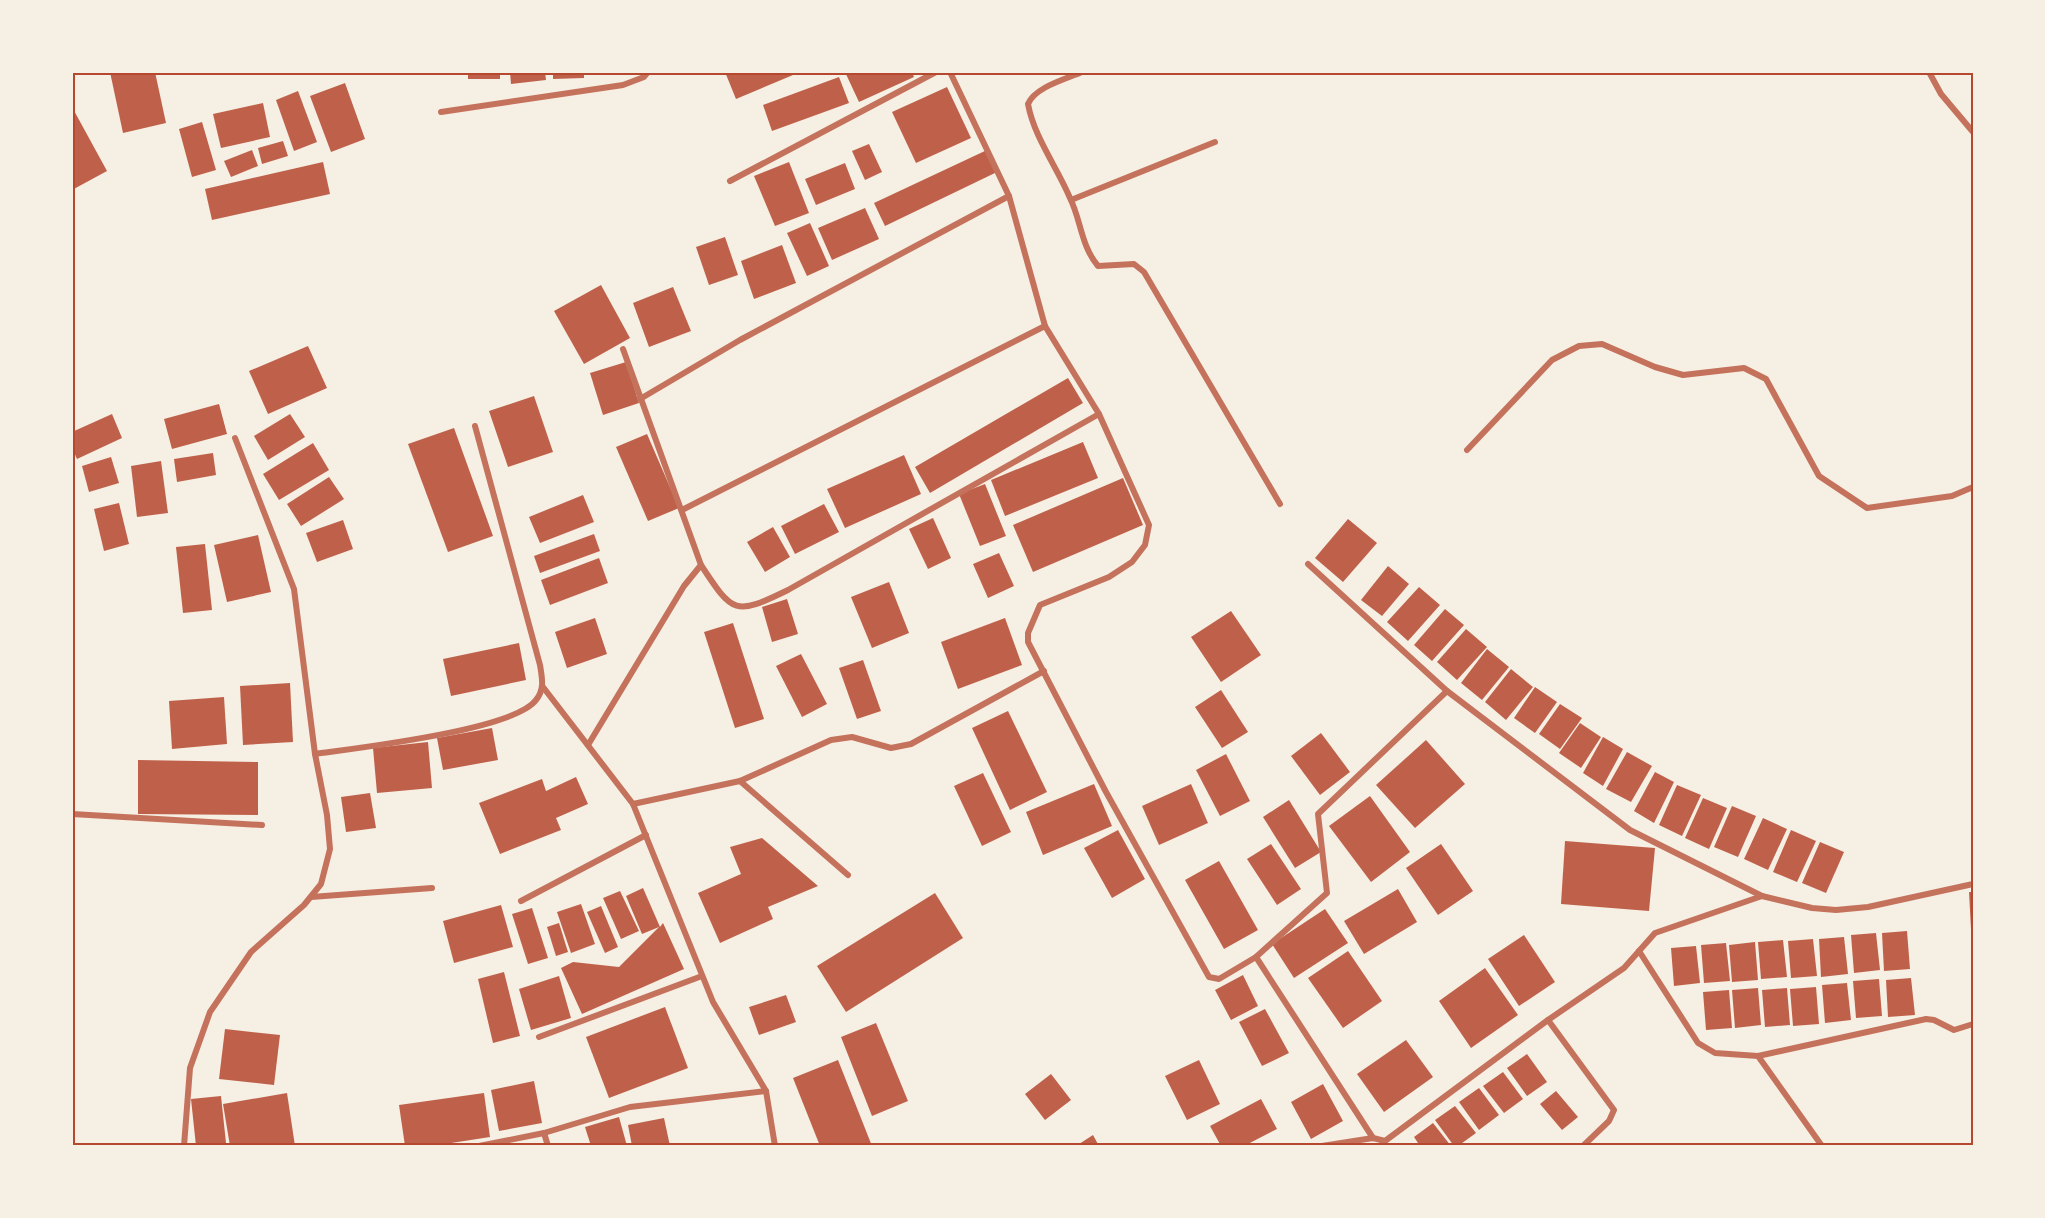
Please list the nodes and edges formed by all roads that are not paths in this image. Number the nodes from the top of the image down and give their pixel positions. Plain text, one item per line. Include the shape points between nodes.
1 (648, 72) edge
2 (936, 72) edge
3 (950, 72) edge
4 (1060, 72) edge
5 (1082, 72) edge
6 (1929, 72) edge
7 (1064, 80) junction
8 (441, 112) dead end
9 (1973, 132) edge
10 (1215, 142) dead end
11 (730, 181) dead end
12 (1009, 196) junction
13 (1071, 200) junction
14 (1045, 326) junction
15 (623, 349) dead end
16 (640, 399) junction
17 (1099, 414) junction
18 (475, 426) dead end
19 (235, 438) dead end
20 (1467, 450) dead end
21 (1973, 487) edge
22 (1280, 504) dead end
23 (682, 510) junction
24 (1308, 564) dead end
25 (701, 565) junction
26 (1044, 671) junction
27 (543, 687) junction
28 (1447, 691) junction
29 (588, 745) junction
30 (315, 754) junction
31 (740, 782) junction
32 (633, 804) junction
33 (72, 814) edge
34 (262, 825) dead end
35 (646, 835) junction
36 (848, 875) dead end
37 (1973, 884) edge
38 (432, 888) dead end
39 (1762, 896) junction
40 (311, 897) junction
41 (521, 901) dead end
42 (1639, 951) junction
43 (1256, 957) junction
44 (702, 976) junction
45 (1548, 1020) junction
46 (1973, 1024) edge
47 (539, 1037) dead end
48 (1758, 1056) junction
49 (766, 1091) junction
50 (544, 1133) junction
51 (1373, 1138) junction
52 (1382, 1144) edge
53 (184, 1146) edge
54 (478, 1146) edge
55 (548, 1146) edge
56 (775, 1146) edge
57 (1322, 1146) edge
58 (1583, 1146) edge
59 (1822, 1146) edge

1 - 8 street via 623,85
2 - 11 street
3 - 12 street
4 - 7 street
5 - 7 street
6 - 9 street via 1941,94
7 - 13 street via 1031,97 1028,104
10 - 13 street
12 - 14 street
12 - 16 street via 740,340
13 - 22 street via 1087,249 1098,266 1134,264 1144,272
14 - 17 street
14 - 23 street
15 - 16 street
16 - 23 street
17 - 25 street via 761,604 746,609 733,606 719,593
17 - 26 street via 1149,525 1145,545 1132,562 1109,577 1038,606 1027,640
18 - 27 street
19 - 30 street via 294,589
20 - 21 street via 1552,360 1579,346 1602,344 1683,375 1744,368 1766,379 1819,476 1867,508 1952,496
23 - 25 street
24 - 28 street
25 - 29 street via 684,586
26 - 31 street via 911,744 891,748 852,738 831,740
26 - 43 street via 1209,977 1219,979
27 - 29 street
27 - 30 street via 527,709 508,718
28 - 39 street via 1630,830
28 - 43 street via 1318,814 1327,893
29 - 32 street
30 - 40 street via 330,849 321,884
31 - 32 street
31 - 36 street
32 - 35 street
33 - 34 street
35 - 41 street
35 - 44 street
37 - 39 street via 1879,905 1836,909 1812,908
38 - 40 street
39 - 42 street via 1655,933
40 - 53 street via 251,952 210,1012 190,1068
42 - 45 street via 1624,968
42 - 48 street via 1698,1043 1715,1053
43 - 51 street
44 - 47 street
44 - 49 street via 712,1002
45 - 52 street
45 - 58 street via 1614,1110 1609,1121
46 - 48 street via 1954,1030 1926,1020
48 - 59 street
49 - 50 street via 630,1107
49 - 56 street
50 - 54 street
50 - 55 street
51 - 52 street
51 - 57 street

